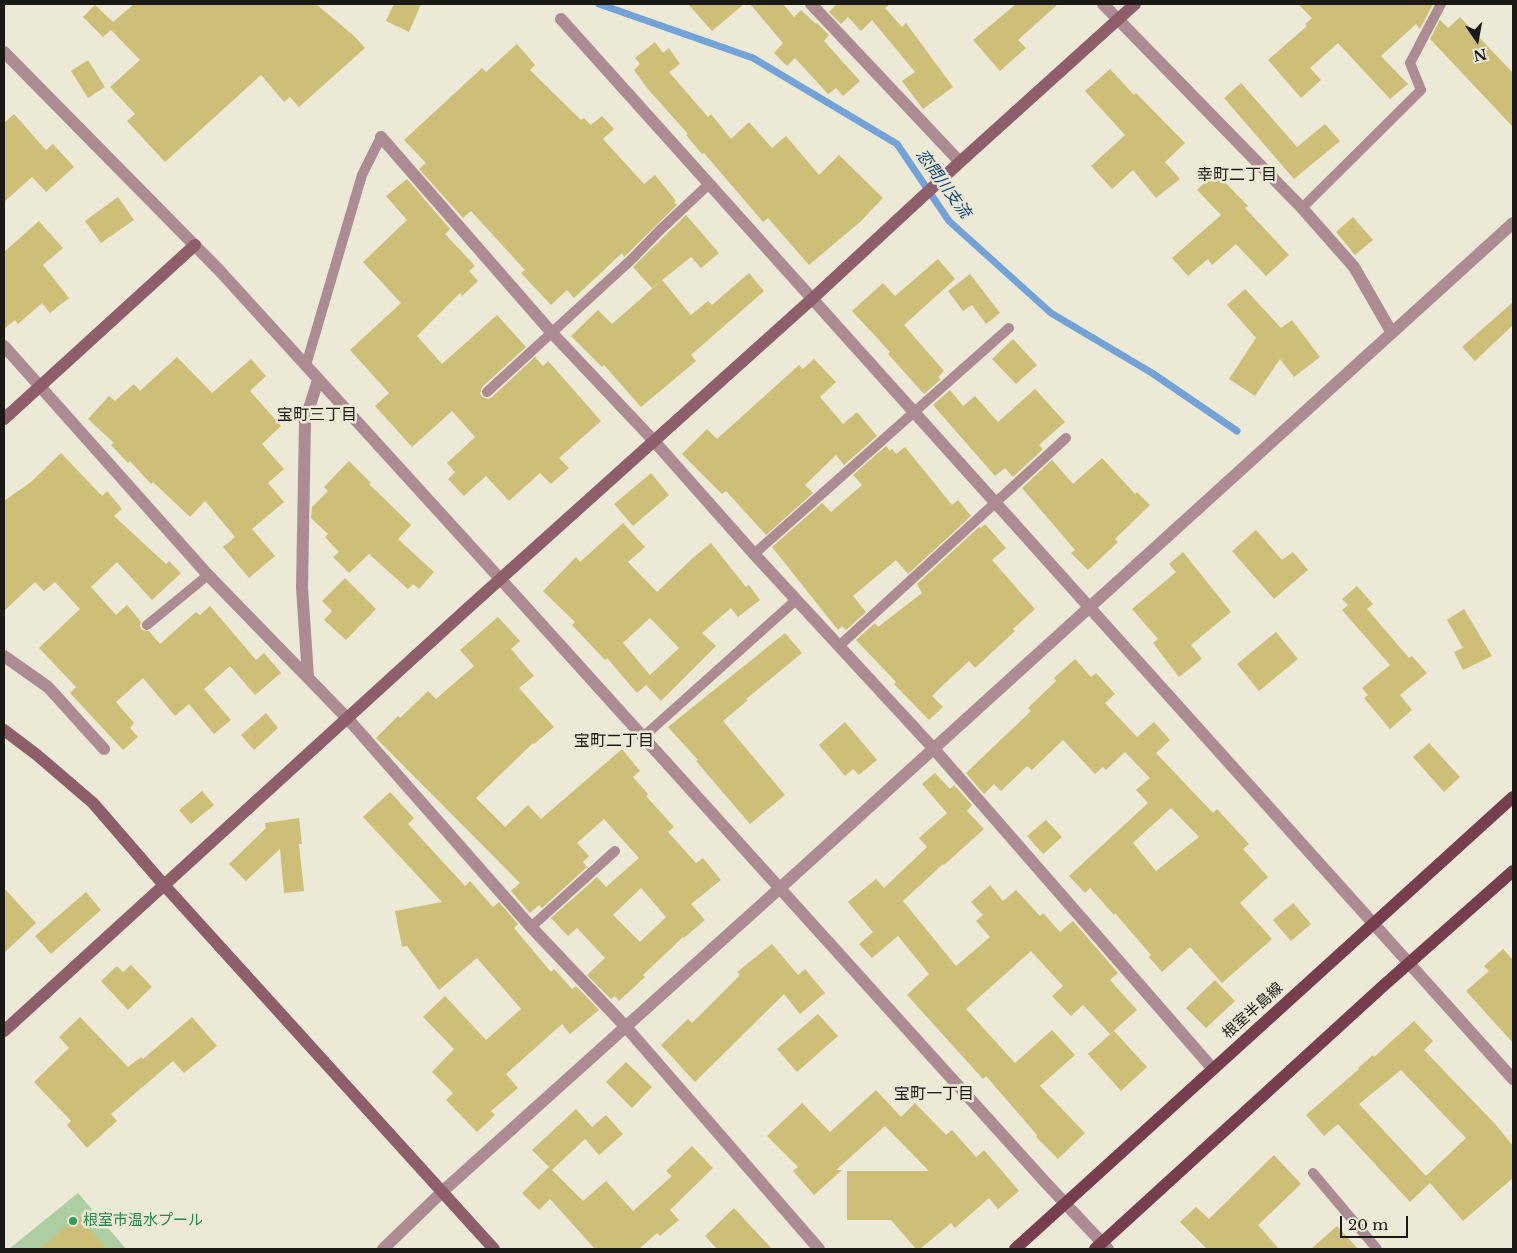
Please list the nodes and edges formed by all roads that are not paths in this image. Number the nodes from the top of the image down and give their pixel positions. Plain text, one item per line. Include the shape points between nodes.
1 (811, 4) edge
2 (1104, 4) edge
3 (1135, 4) edge
4 (1441, 4) edge
5 (561, 19) dead end
6 (1118, 20) junction
7 (4, 52) edge
8 (381, 137) joint
9 (960, 162) junction
10 (709, 184) junction
11 (1302, 208) junction
12 (1513, 223) edge
13 (195, 245) junction
14 (812, 299) junction
15 (1009, 328) dead end
16 (552, 332) junction
17 (1392, 333) junction
18 (4, 346) edge
19 (306, 365) junction
20 (318, 380) junction
21 (40, 386) junction
22 (487, 392) dead end
23 (914, 412) junction
24 (4, 419) edge
25 (1066, 438) dead end
26 (654, 441) junction
27 (996, 504) junction
28 (754, 554) junction
29 (208, 575) junction
30 (501, 580) junction
31 (796, 600) junction
32 (1090, 608) junction
33 (147, 626) dead end
34 (839, 646) junction
35 (4, 656) edge
36 (308, 677) junction
37 (348, 718) junction
38 (4, 730) edge
39 (643, 737) junction
40 (104, 749) dead end
41 (934, 749) junction
42 (1513, 797) edge
43 (615, 851) dead end
44 (1513, 871) edge
45 (164, 885) junction
46 (780, 888) junction
47 (1374, 924) junction
48 (532, 927) junction
49 (1409, 964) junction
50 (626, 1027) junction
51 (4, 1031) edge
52 (1213, 1069) junction
53 (1513, 1079) edge
54 (1313, 1173) dead end
55 (443, 1192) junction
56 (1065, 1204) junction
57 (1102, 1247) edge
58 (383, 1249) edge
59 (494, 1249) edge
60 (820, 1249) edge
61 (1015, 1249) edge
62 (1377, 1249) edge

1 - 9 street
2 - 6 street
3 - 6 street
4 - 11 lane via 1410,63 1421,90
5 - 10 street
6 - 9 street
6 - 11 street
7 - 13 street
8 - 16 street
8 - 19 lane via 362,175
9 - 14 street
10 - 14 street
10 - 16 lane
11 - 17 street via 1354,267
12 - 17 street
13 - 19 street
13 - 21 street
14 - 23 street
14 - 26 street
15 - 23 lane
16 - 22 lane
16 - 26 street
17 - 32 street
18 - 21 street
19 - 20 street
20 - 30 street
20 - 36 street via 305,421 302,588
21 - 24 street
21 - 29 street
23 - 27 street
23 - 28 lane
25 - 27 lane
26 - 28 street
26 - 30 street
27 - 32 street
27 - 34 lane
28 - 31 street
29 - 33 lane
29 - 36 street
30 - 37 street
30 - 39 street
31 - 34 street
31 - 39 lane
32 - 41 street
32 - 47 street
34 - 41 street
35 - 40 street via 48,687
36 - 37 street
37 - 45 street
37 - 48 street
38 - 45 street via 93,803
39 - 46 street
41 - 46 street
41 - 52 street
42 - 47 main road, 根室半島線
43 - 48 lane
44 - 49 main road
45 - 51 street
45 - 55 street
46 - 50 street
46 - 56 street
47 - 49 street
47 - 52 main road, 根室半島線
48 - 50 street
49 - 53 street
49 - 57 main road
50 - 55 street
50 - 60 street
52 - 56 main road, 根室半島線
54 - 62 lane
55 - 58 street
55 - 59 street
56 - 57 street
56 - 61 main road, 根室半島線

